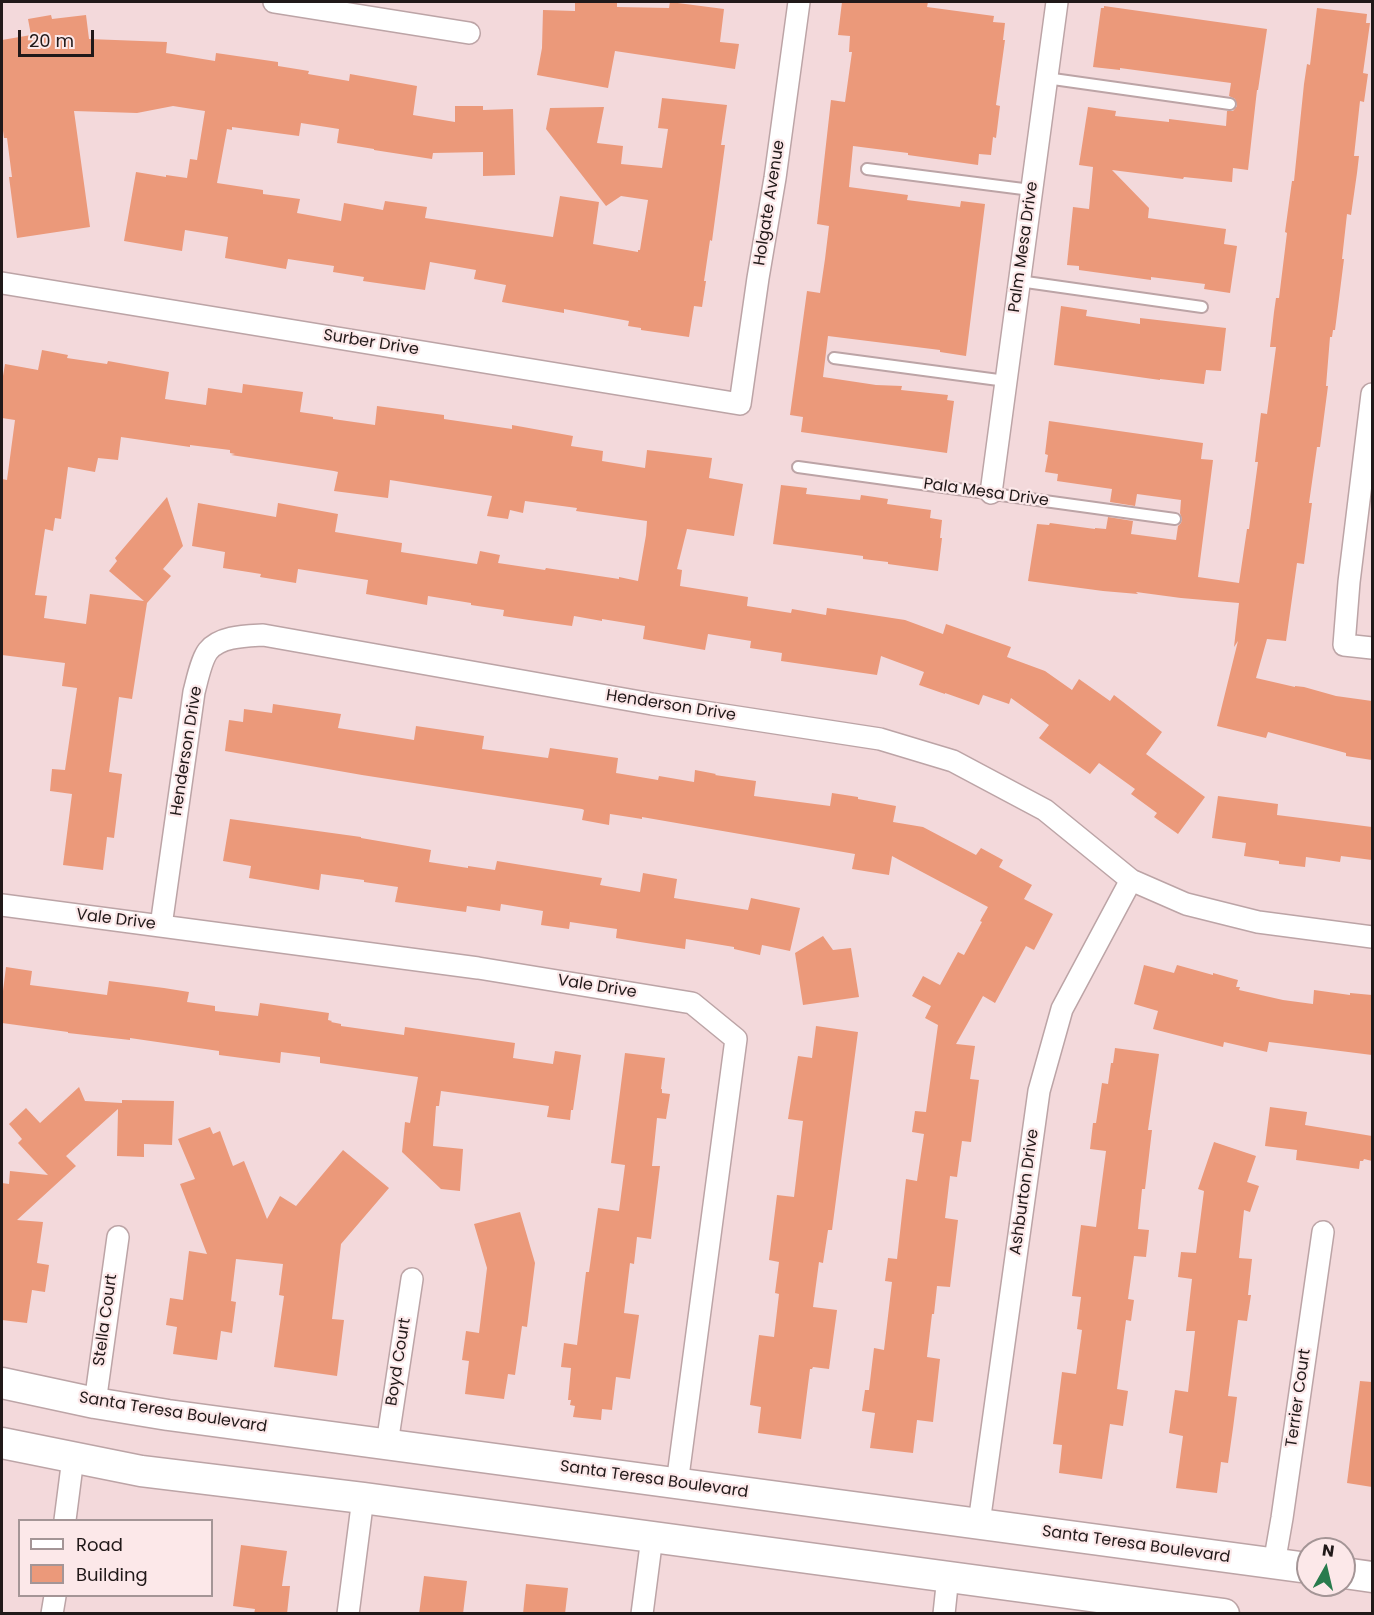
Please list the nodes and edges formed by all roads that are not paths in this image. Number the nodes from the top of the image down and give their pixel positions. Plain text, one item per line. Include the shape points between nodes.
1 (274, 2) edge
2 (799, 2) edge
3 (1057, 2) edge
4 (469, 33) dead end
5 (1046, 78) junction
6 (1230, 104) dead end
7 (867, 169) dead end
8 (1031, 190) junction
9 (1019, 281) junction
10 (2, 283) edge
11 (1202, 307) dead end
12 (834, 358) dead end
13 (1006, 381) junction
14 (1372, 394) edge
15 (740, 404) joint
16 (798, 467) dead end
17 (991, 493) junction
18 (1175, 519) dead end
19 (1372, 648) edge
20 (1131, 880) junction
21 (2, 905) edge
22 (161, 926) junction
23 (1372, 937) edge
24 (1323, 1232) dead end
25 (118, 1237) dead end
26 (412, 1279) dead end
27 (2, 1383) edge
28 (95, 1403) junction
29 (2, 1443) edge
30 (387, 1444) junction
31 (73, 1458) junction
32 (677, 1484) junction
33 (363, 1498) junction
34 (65, 1519) edge
35 (978, 1523) junction
36 (652, 1537) junction
37 (1274, 1564) junction
38 (1296, 1567) edge
39 (1356, 1575) edge
40 (948, 1576) junction
41 (1372, 1577) edge
42 (55, 1597) edge
43 (52, 1614) edge
44 (348, 1614) edge
45 (642, 1614) edge
46 (944, 1614) edge
47 (1224, 1614) edge

1 - 4 street
2 - 15 street, Holgate Avenue
3 - 5 street, Palm Mesa Drive
5 - 6 lane
5 - 8 street, Palm Mesa Drive
7 - 8 lane
8 - 9 street, Palm Mesa Drive
9 - 11 lane
9 - 13 street, Palm Mesa Drive
10 - 15 street, Surber Drive
12 - 13 lane
13 - 17 street, Palm Mesa Drive
14 - 19 street via 1344,645
16 - 17 lane, Pala Mesa Drive
17 - 18 lane, Pala Mesa Drive
20 - 22 street, Henderson Drive via 1045,810 953,761 880,739 652,704 263,635 225,640 208,650 202,665 194,692
20 - 23 street, Henderson Drive via 1186,904 1258,922
20 - 35 street, Ashburton Drive via 1062,1009 1039,1091
21 - 22 street, Vale Drive
22 - 32 street, Vale Drive via 478,968 692,1003 736,1039
24 - 37 street, Terrier Court
25 - 28 street, Stella Court
26 - 30 street, Boyd Court
27 - 28 main road, Santa Teresa Boulevard
28 - 30 main road, Santa Teresa Boulevard
29 - 31 main road
30 - 32 main road, Santa Teresa Boulevard
31 - 33 main road via 141,1471
31 - 34 street
32 - 35 main road, Santa Teresa Boulevard
33 - 36 main road
33 - 44 street
35 - 37 main road, Santa Teresa Boulevard
36 - 40 main road
36 - 45 street
37 - 38 main road, Santa Teresa Boulevard
39 - 41 main road
40 - 46 street
40 - 47 main road
42 - 43 street

